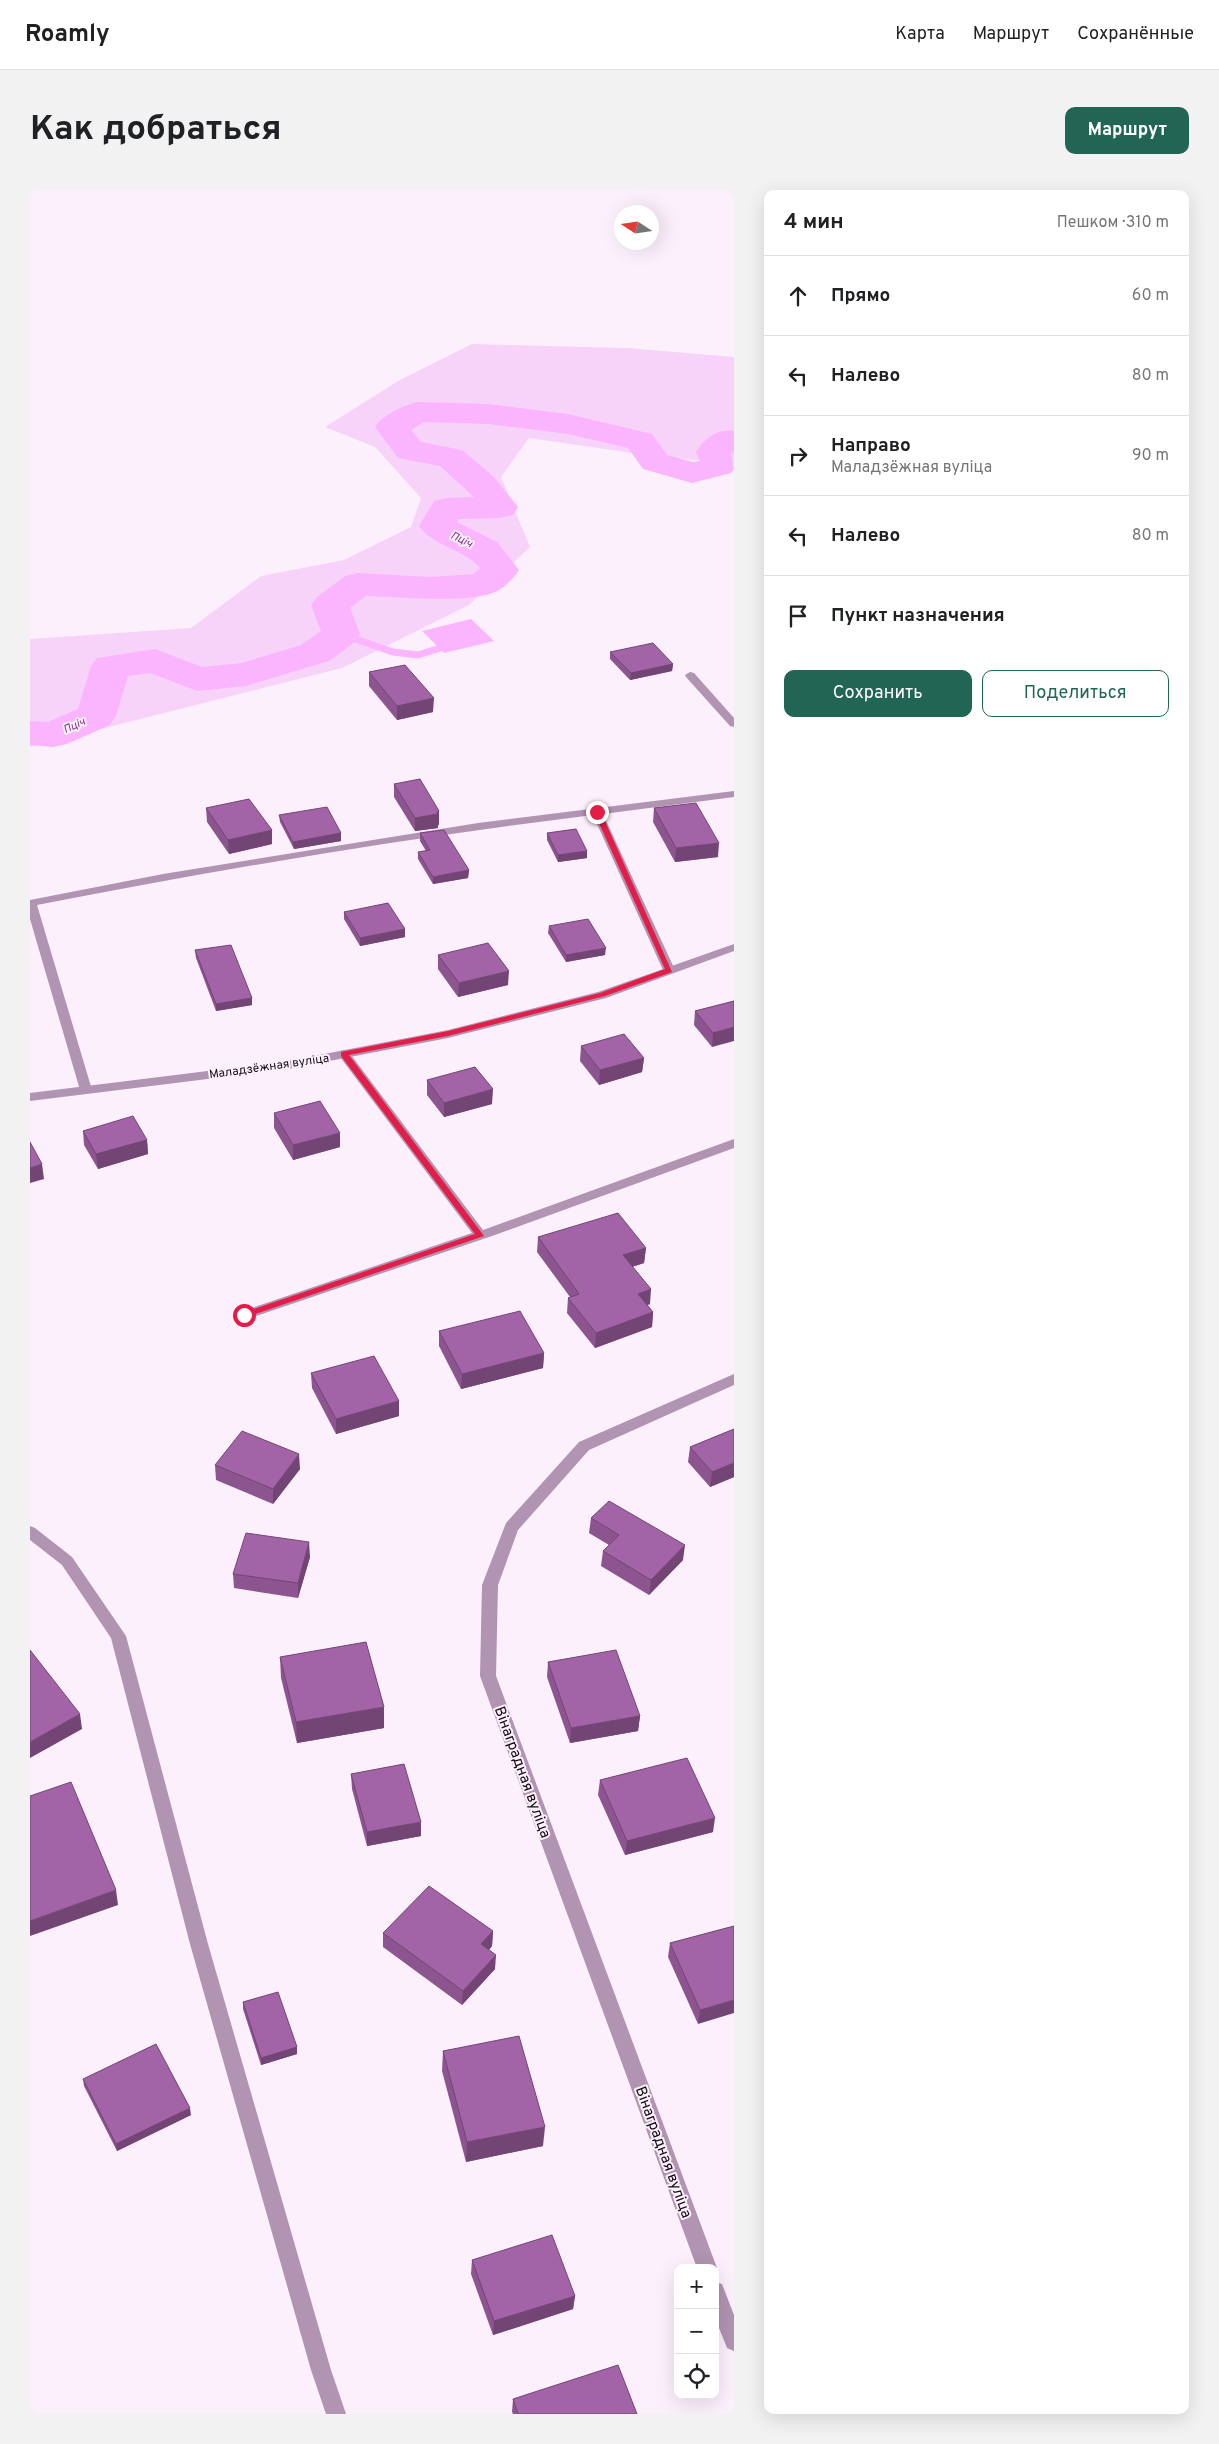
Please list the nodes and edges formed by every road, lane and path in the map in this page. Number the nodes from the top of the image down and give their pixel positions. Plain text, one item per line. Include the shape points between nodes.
1 (690, 675) dead end
2 (734, 724) edge
3 (734, 794) edge
4 (597, 812) junction
5 (31, 903) edge
6 (734, 947) edge
7 (669, 970) junction
8 (344, 1054) junction
9 (86, 1090) junction
10 (30, 1096) edge
11 (734, 1143) edge
12 (480, 1236) junction
13 (244, 1315) dead end
14 (734, 1379) edge
15 (30, 1532) edge
16 (706, 2264) edge
17 (719, 2301) edge
18 (734, 2341) edge
19 (336, 2414) edge

1 - 2 street
3 - 4 street
4 - 5 street via 449,831 163,877
4 - 7 street
5 - 9 street
6 - 7 street, Маладзёжная вуліца
7 - 8 street, Маладзёжная вуліца via 592,997 448,1034
8 - 9 street, Маладзёжная вуліца via 288,1065
8 - 12 street
9 - 10 street, Маладзёжная вуліца
11 - 12 street
12 - 13 street
14 - 16 street, Вінаградная вуліца via 584,1446 511,1527 490,1585 488,1676
15 - 19 street via 67,1562 118,1636 201,1953
17 - 18 street

